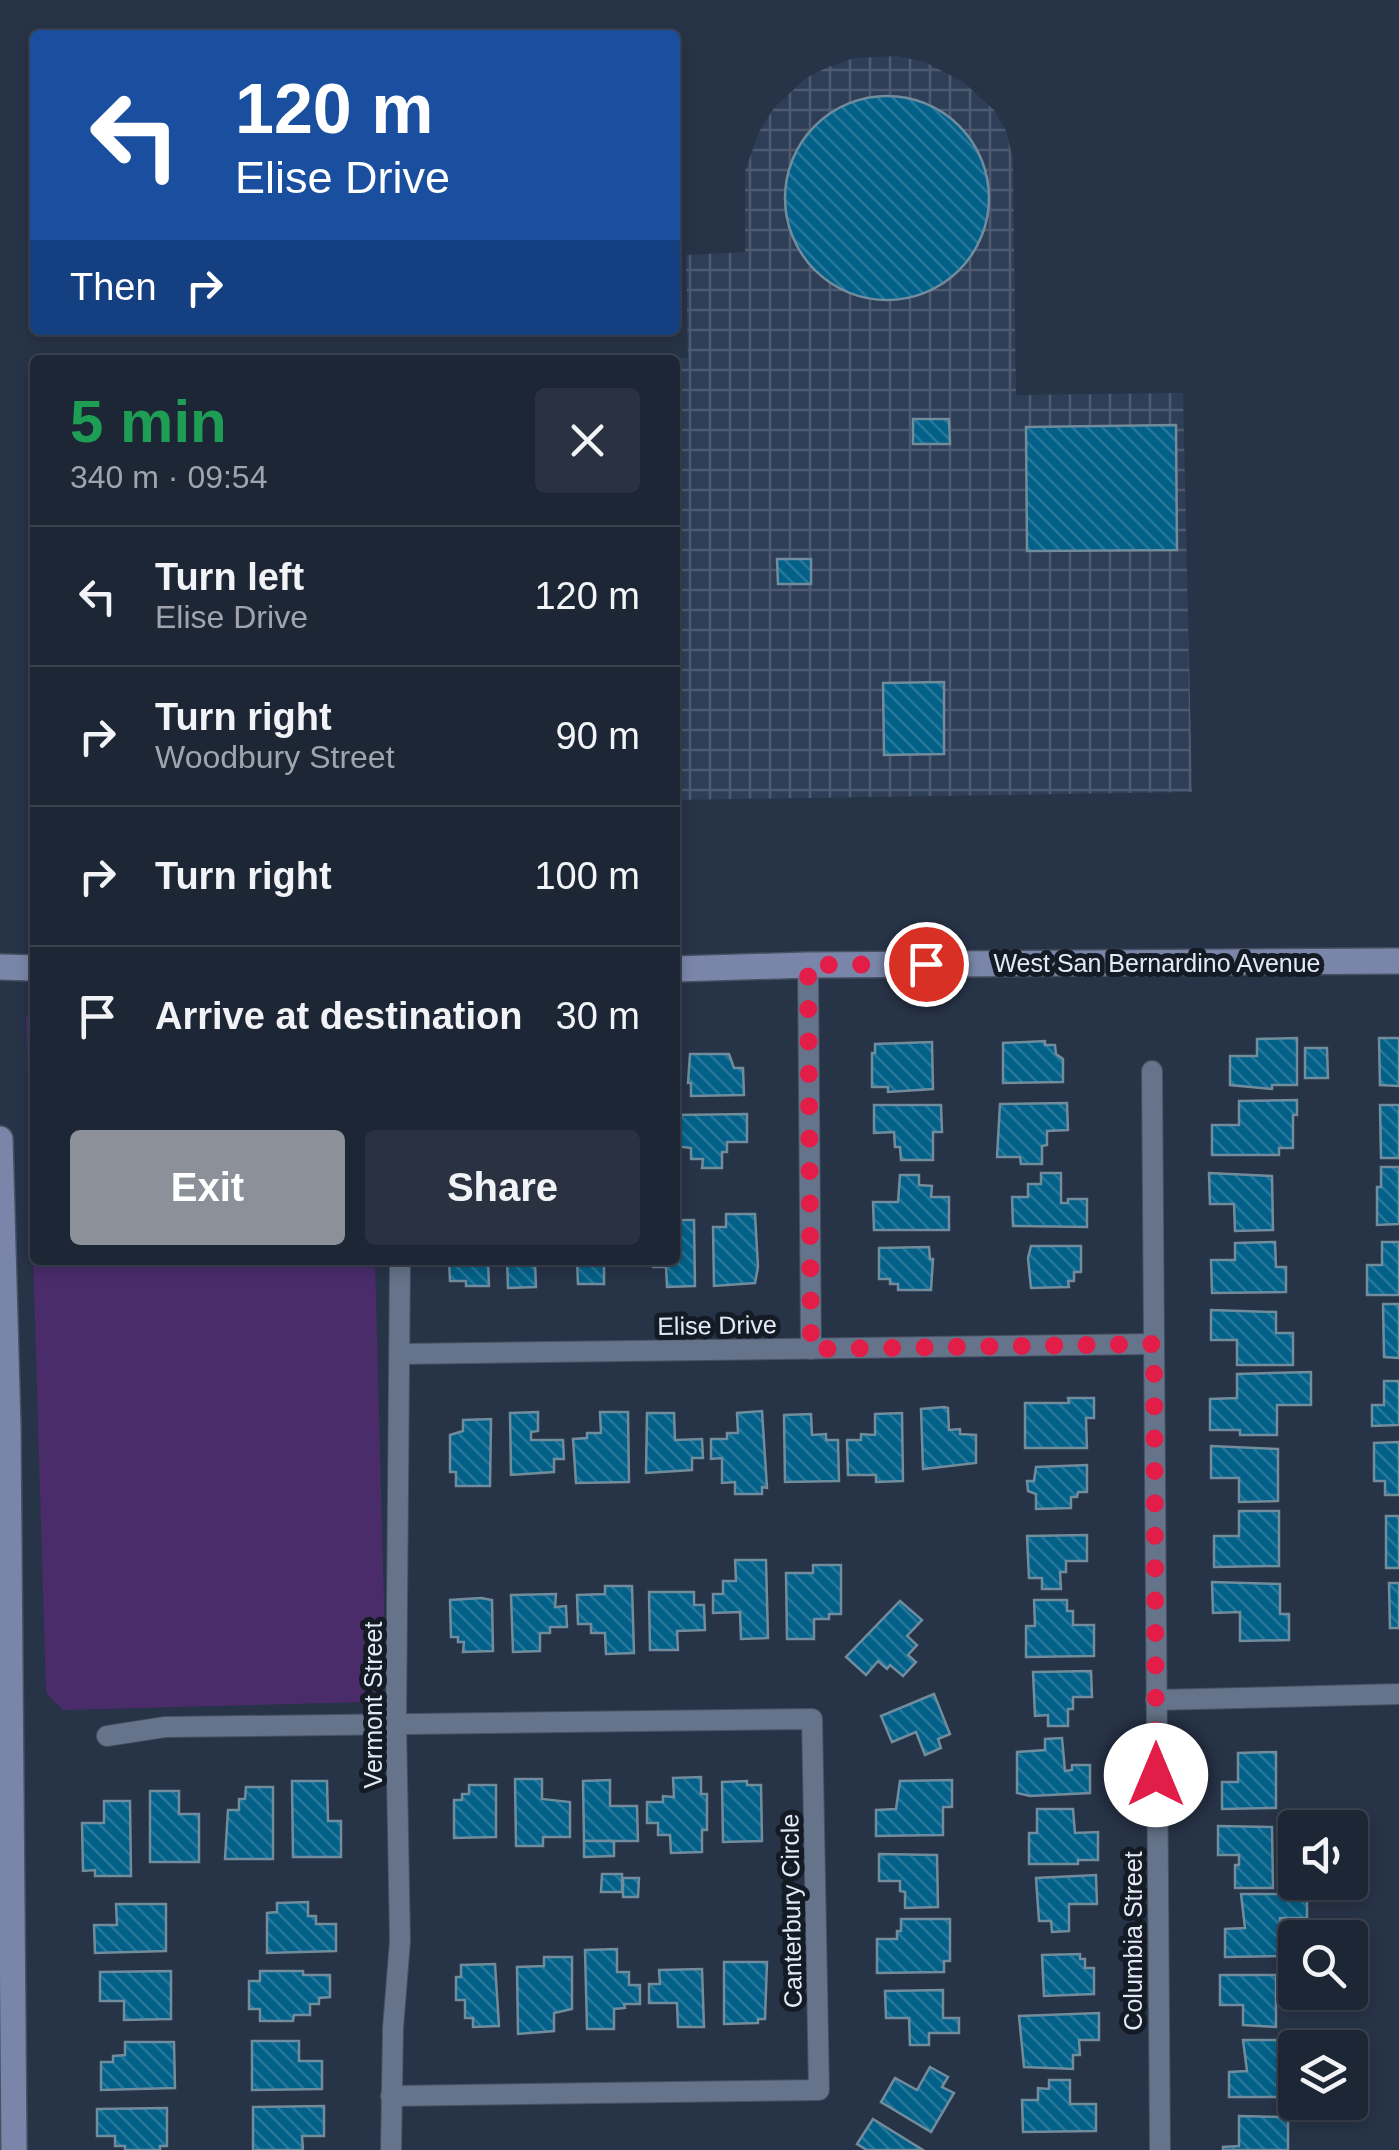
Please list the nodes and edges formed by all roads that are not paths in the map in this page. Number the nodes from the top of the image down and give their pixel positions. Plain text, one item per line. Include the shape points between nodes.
1 (1399, 961) edge
2 (808, 965) junction
3 (0, 967) edge
4 (30, 968) edge
5 (680, 969) edge
6 (1152, 1072) dead end
7 (0, 1140) edge
8 (400, 1265) edge
9 (1154, 1344) junction
10 (811, 1349) junction
11 (401, 1354) junction
12 (1399, 1694) edge
13 (1156, 1700) junction
14 (396, 1724) junction
15 (5, 1734) edge
16 (106, 1736) dead end
17 (391, 2096) junction
18 (14, 2150) edge
19 (392, 2150) edge
20 (1160, 2150) edge

1 - 2 street, West San Bernardino Avenue
2 - 5 street, West San Bernardino Avenue
2 - 10 street
3 - 4 street
6 - 9 street, Columbia Street
7 - 15 street via 8,1428
8 - 11 street, Vermont Street
9 - 10 street, Elise Drive
9 - 13 street, Columbia Street
10 - 11 street, Elise Drive
11 - 14 street, Vermont Street
12 - 13 street
13 - 20 street, Columbia Street
14 - 16 street via 166,1727
14 - 17 street, Vermont Street via 400,1941
14 - 17 street, Canterbury Circle via 812,1720 819,2090
15 - 18 street
17 - 19 street, Vermont Street

